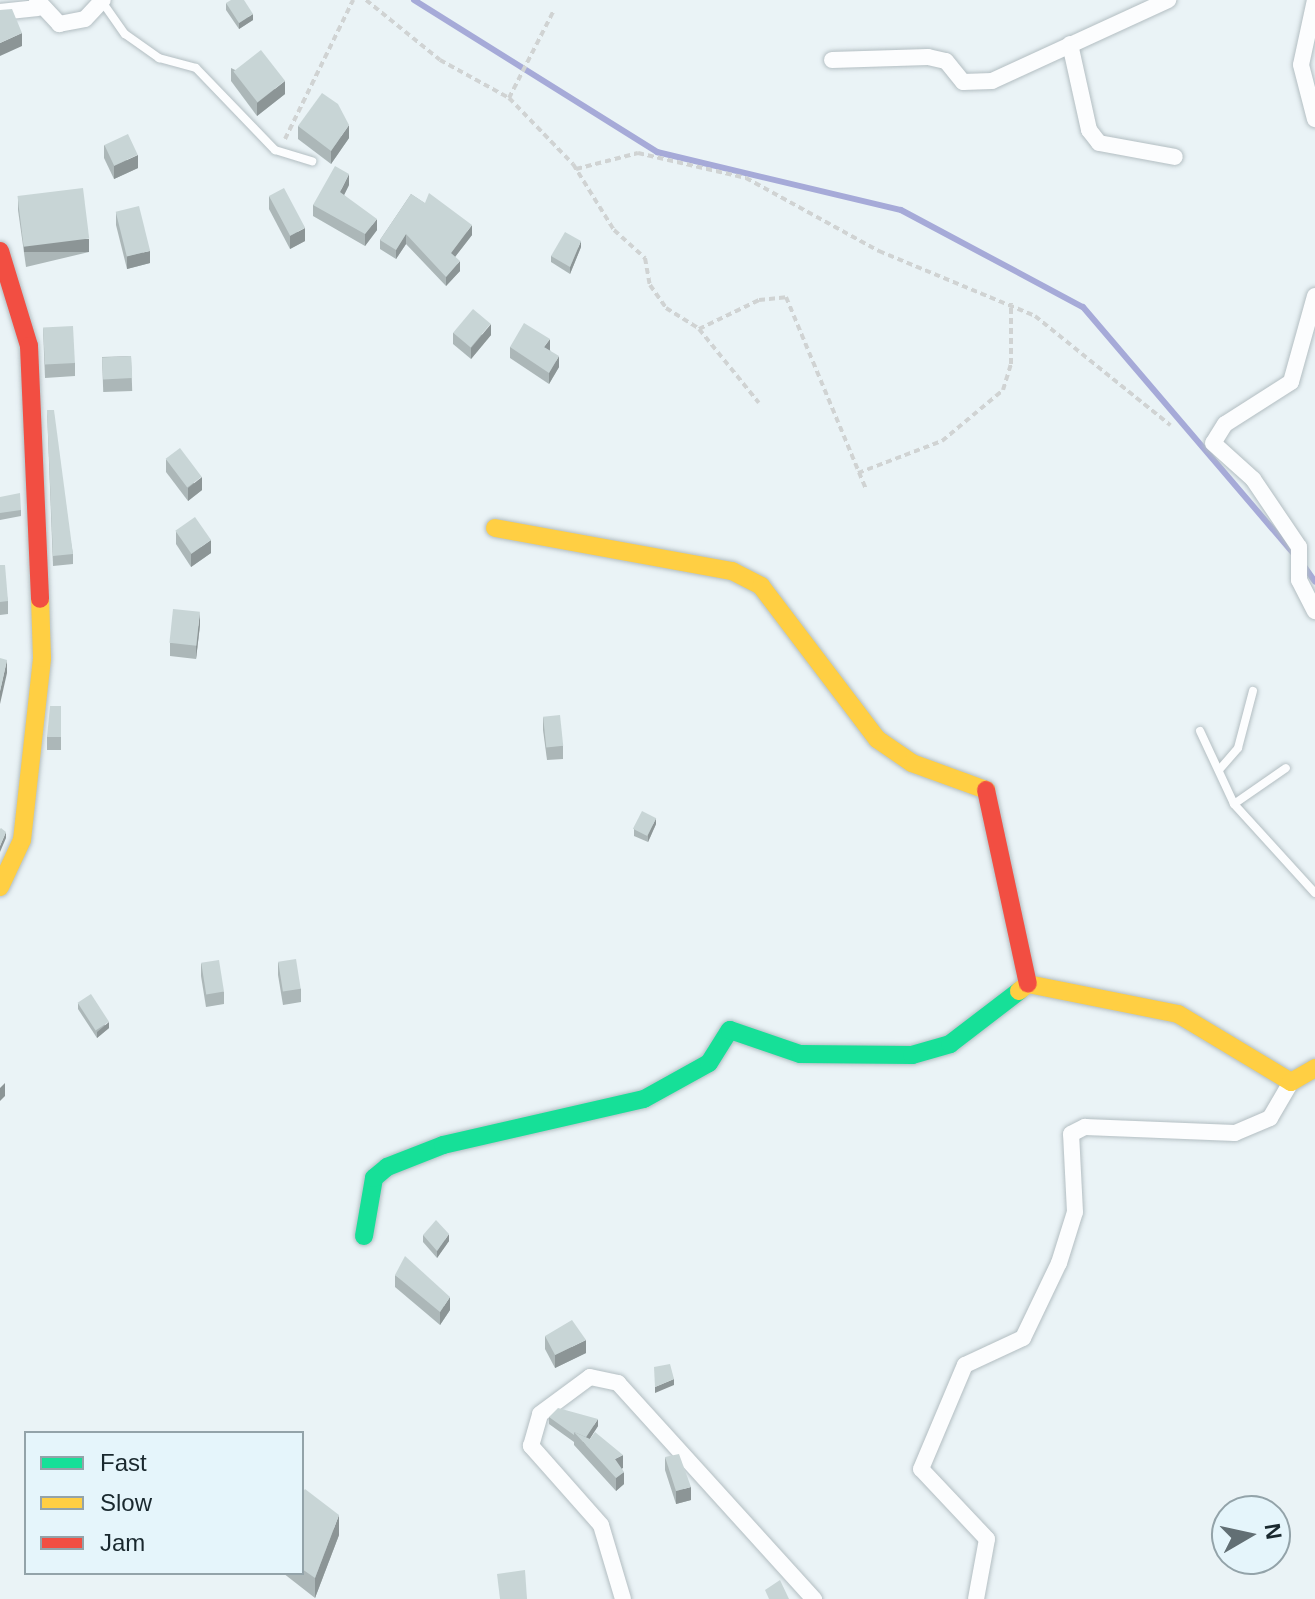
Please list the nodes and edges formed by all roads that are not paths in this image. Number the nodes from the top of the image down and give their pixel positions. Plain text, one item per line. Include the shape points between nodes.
1 (1168, 0) edge
2 (1315, 0) edge
3 (103, 2) edge
4 (38, 4) edge
5 (0, 12) edge
6 (1070, 44) junction
7 (832, 60) dead end
8 (1315, 119) edge
9 (1175, 157) dead end
10 (312, 161) dead end
11 (0, 251) edge
12 (1315, 296) edge
13 (495, 528) dead end
14 (1315, 611) edge
15 (1253, 691) dead end
16 (1200, 731) dead end
17 (1286, 768) dead end
18 (1219, 770) junction
19 (1234, 804) junction
20 (0, 887) edge
21 (1315, 893) edge
22 (1028, 984) junction
23 (1315, 1068) edge
24 (1291, 1082) junction
25 (364, 1236) dead end
26 (623, 1599) edge
27 (814, 1599) edge
28 (976, 1599) edge

1 - 6 street
2 - 8 street via 1301,65
3 - 4 street via 85,19 59,24
3 - 10 lane via 125,34 159,58 196,68 275,150
4 - 5 street
6 - 7 street via 976,84 928,57
6 - 9 street via 1089,130 1099,143
11 - 20 street via 29,346 42,658 22,840
12 - 14 street via 1291,382 1225,424 1213,443 1253,479 1299,547 1299,580
13 - 22 street via 732,571 761,586 877,739 912,763 986,789
15 - 18 lane via 1238,748
16 - 18 lane
17 - 19 lane
18 - 19 lane
19 - 21 lane
22 - 24 street via 1178,1014
22 - 25 street via 950,1044 912,1055 800,1054 730,1030 709,1063 644,1099 443,1145 387,1167 374,1178
23 - 24 street
24 - 28 street via 1270,1118 1235,1133 1085,1127 1071,1134 1075,1212 1059,1263 1023,1338 965,1365 921,1469 923,1480 983,1529
26 - 27 street via 601,1525 531,1446 540,1414 590,1377 618,1383

